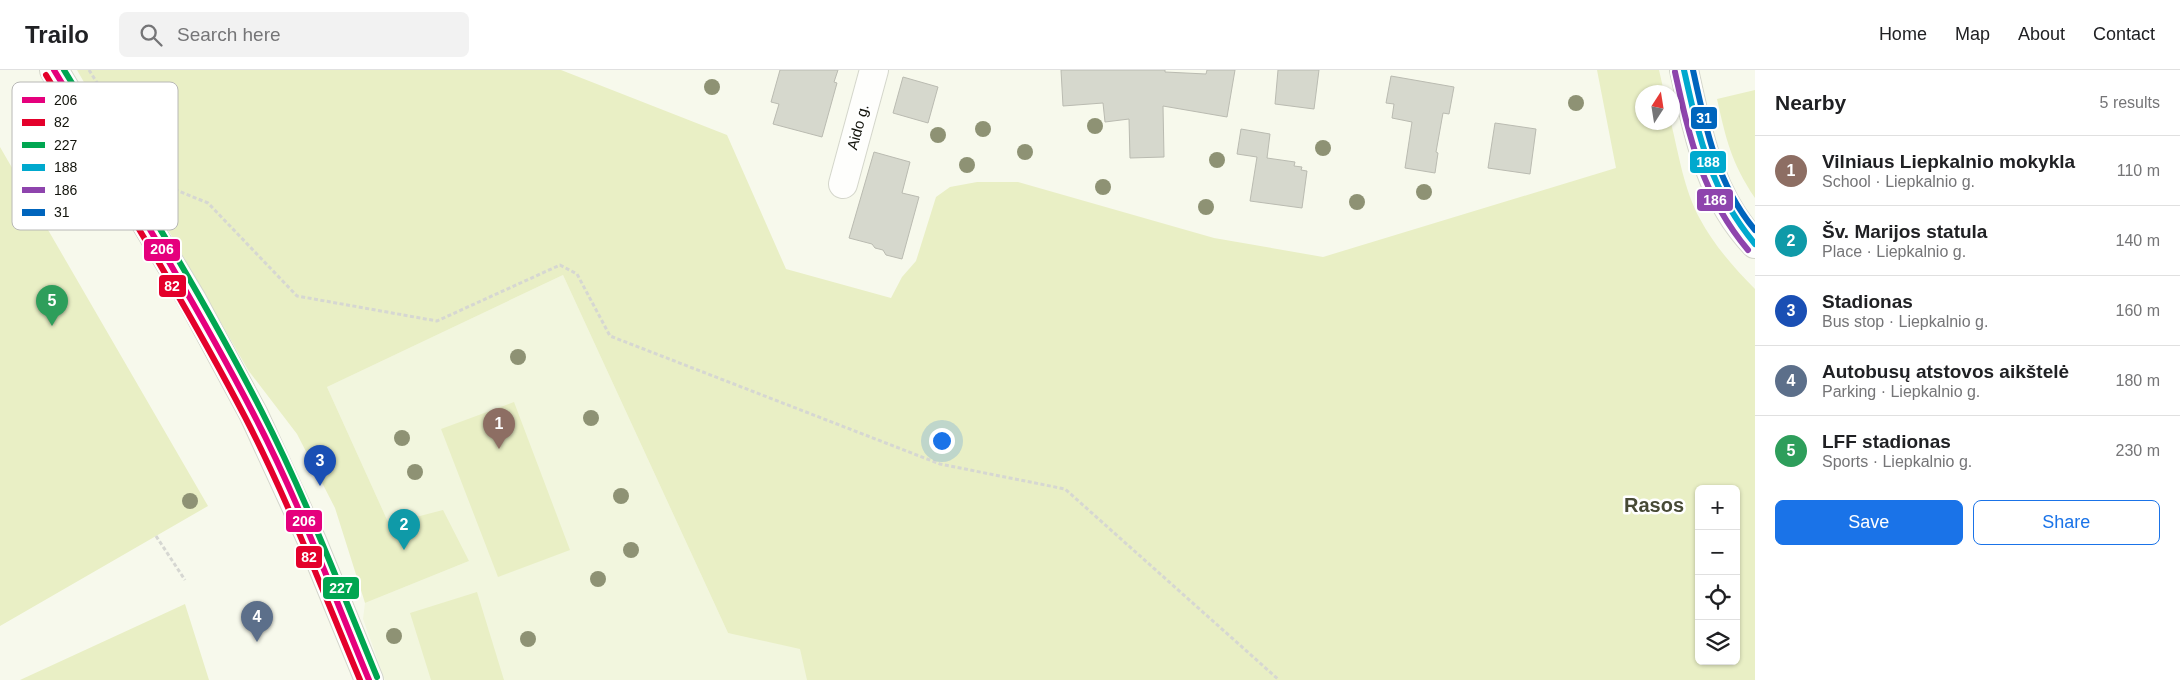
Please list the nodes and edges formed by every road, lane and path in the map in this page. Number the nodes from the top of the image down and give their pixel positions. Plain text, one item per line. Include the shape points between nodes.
1 (54, 70) edge
2 (89, 70) edge
3 (874, 70) edge
4 (1684, 70) edge
5 (61, 82) edge
6 (97, 82) edge
7 (843, 184) dead end
8 (178, 191) edge
9 (150, 230) edge
10 (1755, 244) edge
11 (156, 536) dead end
12 (185, 580) dead end
13 (369, 680) edge
14 (1280, 680) edge

1 - 5 main road
2 - 6 path
3 - 7 main road, Aido g.
4 - 10 main road via 1707,166 1723,202
8 - 14 path via 208,203 297,296 437,321 560,265 577,274 610,336 940,464 1065,489
9 - 13 main road via 254,415 312,541
11 - 12 path

